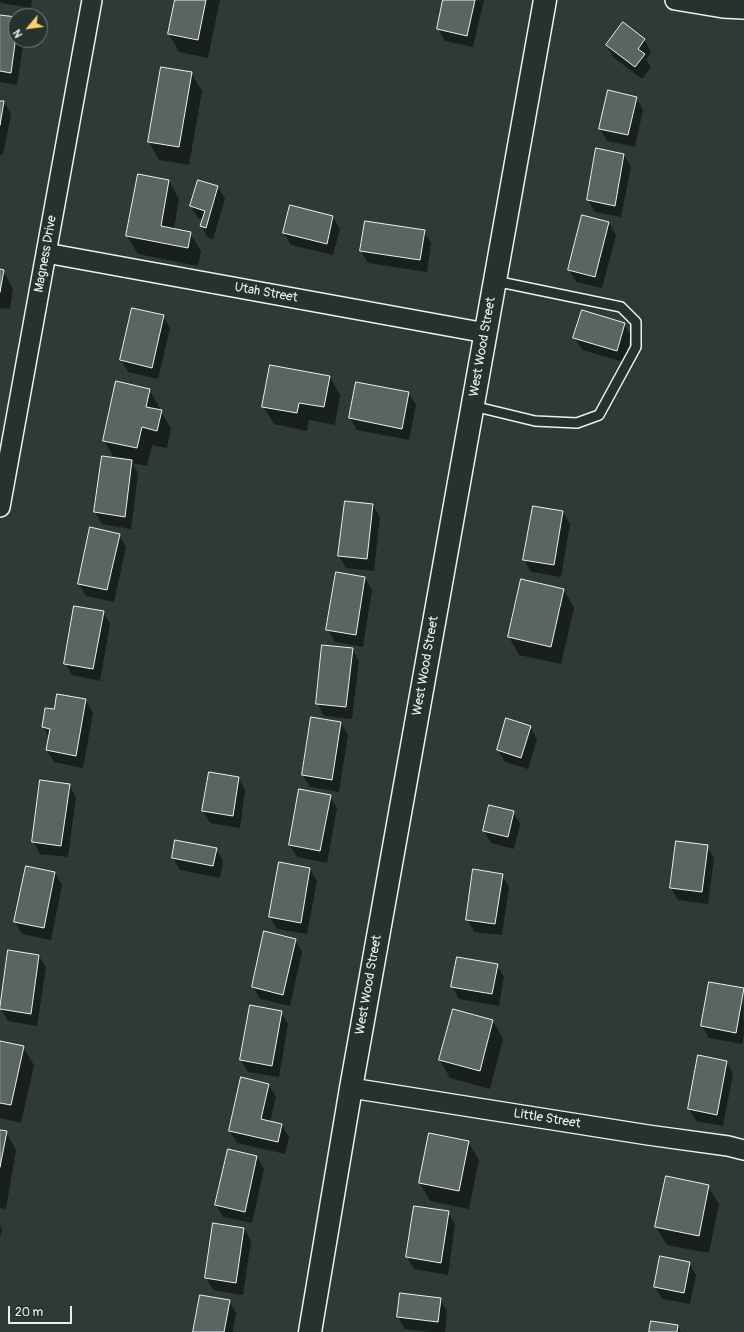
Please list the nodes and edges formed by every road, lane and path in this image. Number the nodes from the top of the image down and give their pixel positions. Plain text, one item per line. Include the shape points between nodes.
1 (92, 0) edge
2 (545, 0) edge
3 (675, 0) edge
4 (744, 9) edge
5 (46, 253) junction
6 (495, 281) junction
7 (486, 333) junction
8 (473, 406) junction
9 (0, 507) edge
10 (351, 1088) junction
11 (744, 1150) edge
12 (310, 1332) edge

1 - 5 street, Magness Drive
2 - 6 street, West Wood Street
3 - 4 street
5 - 7 street, Utah Street
5 - 9 street, Magness Drive
6 - 7 street, West Wood Street
6 - 8 lane via 621,307 636,322 636,347 599,415 577,423 535,421
7 - 8 street, West Wood Street
8 - 10 street, West Wood Street
10 - 11 street, Little Street
10 - 12 street, West Wood Street

